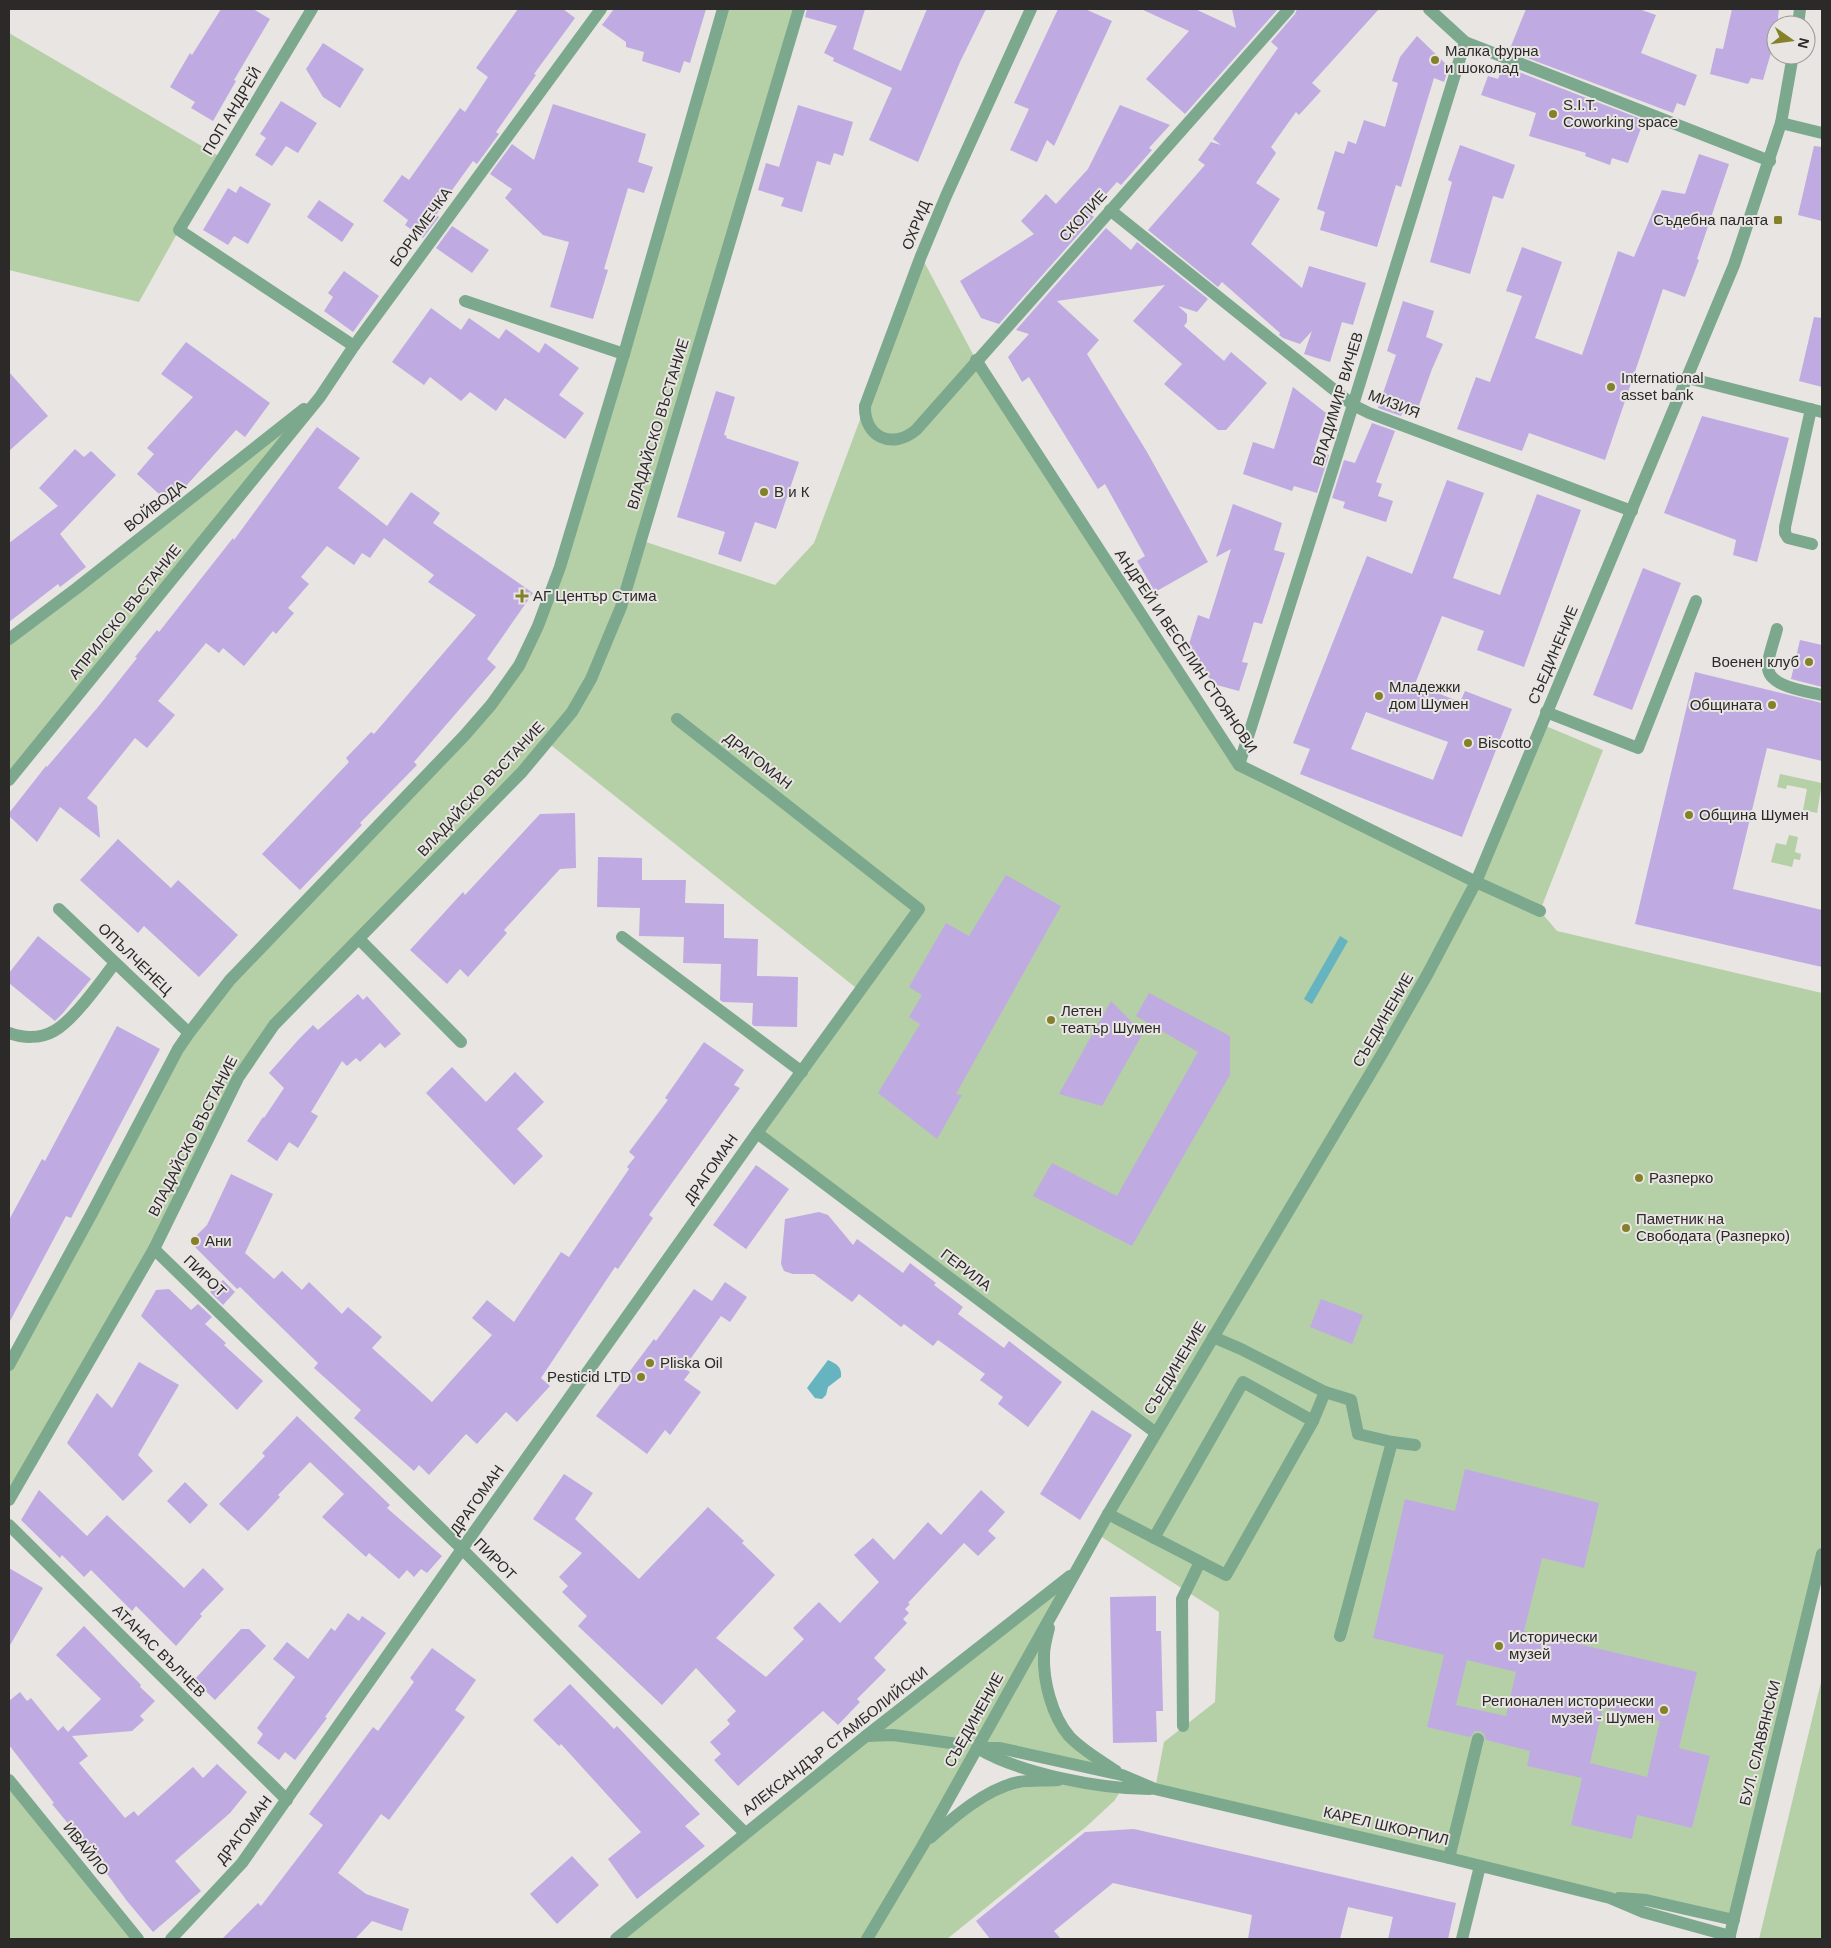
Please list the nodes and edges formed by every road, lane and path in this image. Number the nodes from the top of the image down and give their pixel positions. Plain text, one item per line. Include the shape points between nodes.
1 (312, 9) edge
2 (601, 9) edge
3 (723, 9) edge
4 (799, 9) edge
5 (1031, 9) edge
6 (1289, 9) edge
7 (1430, 9) edge
8 (1465, 42) junction
9 (1791, 65) edge
10 (1781, 123) junction
11 (1822, 133) edge
12 (1770, 161) junction
13 (1110, 210) junction
14 (465, 301) dead end
15 (354, 346) junction
16 (624, 354) junction
17 (976, 360) junction
18 (1688, 378) junction
19 (320, 397) junction
20 (1353, 405) junction
21 (1817, 410) edge
22 (899, 440) joint
23 (267, 464) joint
24 (1632, 510) junction
25 (1812, 544) dead end
26 (1696, 601) dead end
27 (1777, 629) dead end
28 (9, 639) edge
29 (1822, 695) edge
30 (1546, 712) junction
31 (677, 719) dead end
32 (1239, 765) junction
33 (9, 780) edge
34 (1476, 882) junction
35 (59, 909) dead end
36 (1540, 911) dead end
37 (622, 936) dead end
38 (360, 940) junction
39 (115, 963) junction
40 (9, 1033) edge
41 (188, 1033) junction
42 (461, 1042) dead end
43 (802, 1072) junction
44 (757, 1133) junction
45 (154, 1249) junction
46 (1213, 1337) junction
47 (9, 1365) edge
48 (1325, 1392) junction
49 (1313, 1422) junction
50 (1156, 1433) junction
51 (1392, 1442) junction
52 (1415, 1445) dead end
53 (9, 1500) edge
54 (1108, 1514) junction
55 (9, 1525) edge
56 (1154, 1538) junction
57 (462, 1549) junction
58 (1822, 1554) edge
59 (1200, 1562) junction
60 (1076, 1571) junction
61 (1051, 1616) junction
62 (1340, 1636) dead end
63 (1183, 1726) dead end
64 (866, 1736) junction
65 (1478, 1739) dead end
66 (958, 1744) dead end
67 (977, 1748) junction
68 (1122, 1775) junction
69 (1069, 1779) junction
70 (9, 1780) edge
71 (1154, 1789) junction
72 (287, 1800) junction
73 (745, 1833) junction
74 (922, 1845) junction
75 (1449, 1858) junction
76 (1480, 1866) junction
77 (1610, 1898) junction
78 (1734, 1920) junction
79 (1730, 1938) edge
80 (138, 1939) edge
81 (171, 1939) edge
82 (616, 1939) edge
83 (867, 1939) edge
84 (1462, 1939) edge

1 - 15 street, ПОП АНДРЕЙ via 179,230
2 - 15 street, БОРИМЕЧКА
3 - 16 street
4 - 38 street, ВЛАДАЙСКО ВЪСТАНИЕ via 621,607 591,679 572,712 522,772
5 - 22 street, ОХРИД via 942,204 864,406 867,424 872,431 880,437
6 - 13 street, СКОПИЕ
7 - 8 street
8 - 12 street
8 - 20 street, ВЛАДИМИР ВИЧЕВ
9 - 10 street, СЪЕДИНЕНИЕ
10 - 11 street
10 - 12 street, СЪЕДИНЕНИЕ
12 - 18 street, СЪЕДИНЕНИЕ via 1734,265
13 - 17 street, СКОПИЕ
13 - 20 street, МИЗИЯ
14 - 16 street
15 - 19 street, БОРИМЕЧКА
16 - 41 street via 560,567 519,666 464,736 230,980
17 - 22 street, СКОПИЕ via 916,430
17 - 32 street, АНДРЕЙ И ВЕСЕЛИН СТОЯНОВИ
18 - 21 street
18 - 24 street, СЪЕДИНЕНИЕ
19 - 23 street, БОРИМЕЧКА
19 - 28 street, ВОЙВОДА
20 - 24 street, МИЗИЯ
20 - 32 street, ВЛАДИМИР ВИЧЕВ
21 - 25 street via 1784,526 1788,538
23 - 33 street, АПРИЛСКО ВЪСТАНИЕ
24 - 30 street, СЪЕДИНЕНИЕ
26 - 30 street via 1638,748
27 - 29 street via 1767,667 1772,678 1780,684
30 - 34 street, СЪЕДИНЕНИЕ
31 - 43 street, ДРАГОМАН via 919,909
32 - 34 street, АНДРЕЙ И ВЕСЕЛИН СТОЯНОВИ
34 - 36 street, АНДРЕЙ И ВЕСЕЛИН СТОЯНОВИ
34 - 46 street, СЪЕДИНЕНИЕ via 1382,1054
35 - 39 street, ОПЪЛЧЕНЕЦ
37 - 43 street
38 - 42 street
38 - 45 street, ВЛАДАЙСКО ВЪСТАНИЕ via 274,1025 238,1078
39 - 40 street via 67,1021 53,1032 34,1037
39 - 41 street, ОПЪЛЧЕНЕЦ
41 - 47 street
43 - 44 street, ДРАГОМАН
44 - 50 street, ГЕРИЛА
44 - 57 street, ДРАГОМАН
45 - 53 street, ВЛАДАЙСКО ВЪСТАНИЕ
45 - 57 street, ПИРОТ
46 - 48 street
46 - 50 street, СЪЕДИНЕНИЕ
48 - 49 street
48 - 51 street via 1351,1400 1358,1434
49 - 56 street via 1243,1382
49 - 59 street via 1226,1576
50 - 54 street, СЪЕДИНЕНИЕ
51 - 52 street
51 - 62 street
54 - 56 street
54 - 60 street, СЪЕДИНЕНИЕ
55 - 72 street, АТАНАС ВЪЛЧЕВ
56 - 59 street
57 - 72 street, ДРАГОМАН
57 - 73 street, ПИРОТ
58 - 78 street, БУЛ. СЛАВЯНСКИ
59 - 63 street via 1182,1599
60 - 61 street, СЪЕДИНЕНИЕ
60 - 64 street, АЛЕКСАНДЪР СТАМБОЛИЙСКИ
61 - 67 street, СЪЕДИНЕНИЕ
61 - 68 street via 1044,1654 1050,1698 1056,1715 1068,1735
64 - 66 street via 893,1735
64 - 73 street, АЛЕКСАНДЪР СТАМБОЛИЙСКИ
65 - 75 street
67 - 68 street, КАРЕЛ ШКОРПИЛ via 1000,1748
67 - 69 street, КАРЕЛ ШКОРПИЛ via 998,1760
67 - 74 street, СЪЕДИНЕНИЕ
68 - 71 street, КАРЕЛ ШКОРПИЛ
69 - 71 street, КАРЕЛ ШКОРПИЛ via 1122,1789
69 - 74 street via 1018,1782 990,1794 966,1808
70 - 80 street, ИВАЙЛО
71 - 75 street, КАРЕЛ ШКОРПИЛ
72 - 81 street, ДРАГОМАН via 242,1863
73 - 82 street, АЛЕКСАНДЪР СТАМБОЛИЙСКИ
74 - 83 street, СЪЕДИНЕНИЕ
75 - 76 street, КАРЕЛ ШКОРПИЛ
76 - 77 street, КАРЕЛ ШКОРПИЛ
76 - 84 street
77 - 78 street, КАРЕЛ ШКОРПИЛ via 1646,1900
77 - 79 street, КАРЕЛ ШКОРПИЛ via 1643,1912
78 - 79 street, БУЛ. СЛАВЯНСКИ

